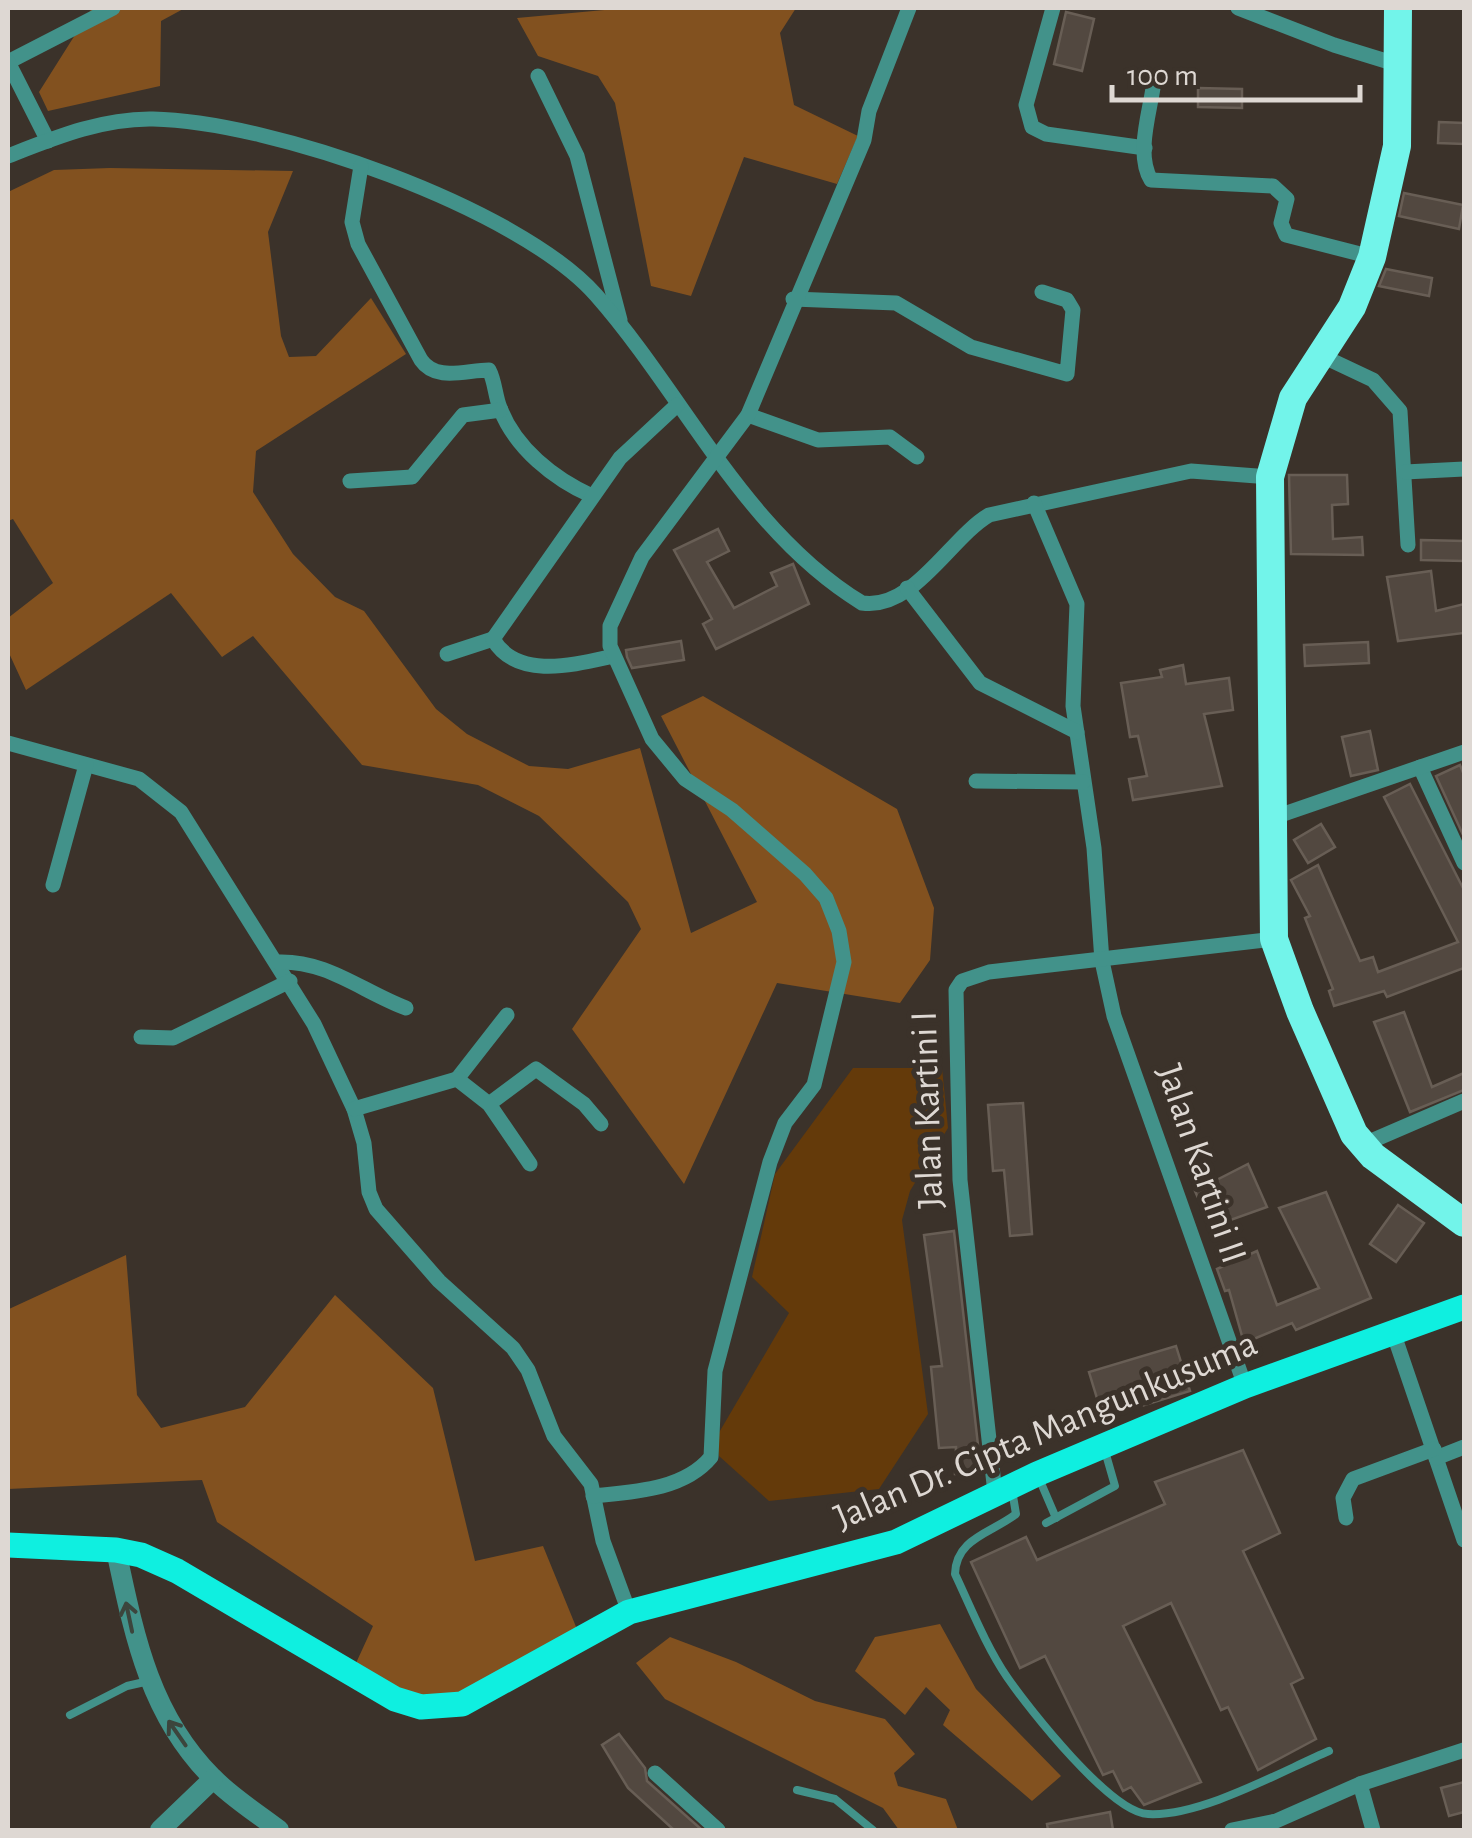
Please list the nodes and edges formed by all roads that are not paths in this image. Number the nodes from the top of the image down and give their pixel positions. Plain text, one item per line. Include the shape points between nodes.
1 (113, 8) edge
2 (909, 8) edge
3 (1053, 8) edge
4 (1238, 8) edge
5 (1398, 8) edge
6 (8, 62) edge
7 (1400, 65) junction
8 (538, 76) dead end
9 (1153, 88) dead end
10 (48, 141) junction
11 (1145, 148) junction
12 (8, 156) edge
13 (361, 166) junction
14 (1372, 257) junction
15 (1042, 292) dead end
16 (794, 299) junction
17 (622, 329) junction
18 (1320, 355) junction
19 (677, 405) junction
20 (501, 410) junction
21 (748, 415) junction
22 (918, 457) dead end
23 (718, 460) junction
24 (1464, 469) edge
25 (1405, 472) junction
26 (1270, 477) junction
27 (350, 481) dead end
28 (592, 496) junction
29 (1034, 503) junction
30 (1408, 546) dead end
31 (907, 588) junction
32 (493, 640) junction
33 (447, 654) dead end
34 (614, 656) junction
35 (1077, 732) junction
36 (8, 742) edge
37 (1464, 752) edge
38 (86, 764) junction
39 (1420, 767) junction
40 (976, 781) dead end
41 (1083, 782) junction
42 (1274, 817) junction
43 (1464, 863) edge
44 (53, 885) dead end
45 (1274, 939) junction
46 (1102, 961) junction
47 (277, 962) junction
48 (290, 981) junction
49 (406, 1008) dead end
50 (507, 1015) dead end
51 (140, 1037) dead end
52 (457, 1079) junction
53 (1464, 1102) edge
54 (489, 1104) junction
55 (354, 1109) junction
56 (601, 1124) dead end
57 (1362, 1145) junction
58 (530, 1164) dead end
59 (1464, 1223) edge
60 (1464, 1306) edge
61 (1393, 1332) junction
62 (1246, 1386) junction
63 (1103, 1446) junction
64 (1464, 1446) edge
65 (1435, 1454) junction
66 (1037, 1474) junction
67 (1003, 1490) junction
68 (594, 1496) junction
69 (1056, 1518) junction
70 (1346, 1518) dead end
71 (1046, 1522) dead end
72 (1464, 1540) edge
73 (8, 1545) edge
74 (116, 1550) junction
75 (629, 1612) junction
76 (149, 1681) junction
77 (70, 1715) dead end
78 (1464, 1750) edge
79 (1329, 1752) dead end
80 (655, 1773) dead end
81 (213, 1779) junction
82 (1360, 1784) junction
83 (798, 1790) dead end
84 (160, 1830) edge
85 (280, 1830) edge
86 (718, 1830) edge
87 (873, 1830) edge
88 (1232, 1830) edge
89 (1373, 1830) edge

1 - 6 street
2 - 16 street via 864,140
3 - 11 street via 1026,105 1032,127
4 - 7 street
5 - 7 highway
6 - 10 street
7 - 14 highway via 1396,146
8 - 17 street via 577,156
9 - 11 street
10 - 12 street
10 - 13 street via 117,121 155,119 264,138
11 - 14 street via 1151,180 1273,186 1287,200 1281,223 1286,235
13 - 17 street via 421,186 527,240 579,278
13 - 20 street via 352,222 358,244 421,360 431,372 489,370
14 - 18 highway via 1352,307
15 - 16 street via 1066,300 1073,310 1067,374 971,347 896,303
16 - 21 street
17 - 19 street
18 - 25 street via 1360,372 1394,400
18 - 26 highway via 1282,425
19 - 23 street
19 - 28 street via 642,434
20 - 27 street via 463,415 412,477
20 - 28 street via 529,452
21 - 22 street via 818,440 890,438
21 - 23 street
23 - 31 street via 844,592 872,605
23 - 34 street via 642,557 616,604 610,626
24 - 25 street
25 - 30 street
26 - 29 street via 1191,470
26 - 42 highway
28 - 32 street
29 - 31 street via 973,524
29 - 35 street, Jalan Kartini II via 1077,604
31 - 35 street via 980,683
32 - 33 street
32 - 34 street via 506,655 539,666
34 - 68 street via 672,767 774,844 826,898 844,962 814,1085 786,1123 770,1162 715,1371 711,1457 673,1482
35 - 41 street, Jalan Kartini II
36 - 38 street
37 - 39 street
38 - 44 street
38 - 47 street via 139,779 164,794
39 - 42 street
39 - 43 street
40 - 41 street
41 - 46 street, Jalan Kartini II
42 - 45 highway
45 - 46 street, Jalan Kartini I
45 - 57 highway
46 - 62 street, Jalan Kartini II via 1114,1016
46 - 67 street, Jalan Kartini I via 988,972 956,990 960,1180
47 - 48 street
47 - 49 street via 334,970 374,997
48 - 51 street via 173,1038
48 - 55 street
50 - 52 street
52 - 54 street
52 - 55 street
53 - 57 street
54 - 56 street via 536,1069
54 - 58 street
55 - 68 street via 376,1209 439,1281 514,1348 554,1436
57 - 59 highway
60 - 61 main road, Jalan Dr. Cipta Mangunkusuma
61 - 62 main road, Jalan Dr. Cipta Mangunkusuma
61 - 65 street
62 - 63 main road, Jalan Dr. Cipta Mangunkusuma
63 - 66 main road, Jalan Dr. Cipta Mangunkusuma
63 - 69 lane via 1116,1486
64 - 65 street
65 - 70 street via 1354,1479 1345,1490
65 - 72 street
66 - 67 main road, Jalan Dr. Cipta Mangunkusuma
66 - 69 lane
67 - 75 main road, Jalan Dr. Cipta Mangunkusuma via 896,1542
67 - 79 lane via 1016,1514 962,1549 955,1574 1008,1678 1116,1801 1139,1814 1170,1814
68 - 75 street
69 - 71 lane
73 - 74 main road, Jalan Dr. Cipta Mangunkusuma
74 - 75 main road, Jalan Dr. Cipta Mangunkusuma via 177,1571 421,1708 462,1704
76 -> 74 street
76 - 77 lane
81 -> 76 street via 162,1712
78 - 82 street
80 - 86 street
81 - 84 street
81 - 85 street
82 - 88 street via 1276,1821
82 - 89 street
83 - 87 lane via 835,1799

